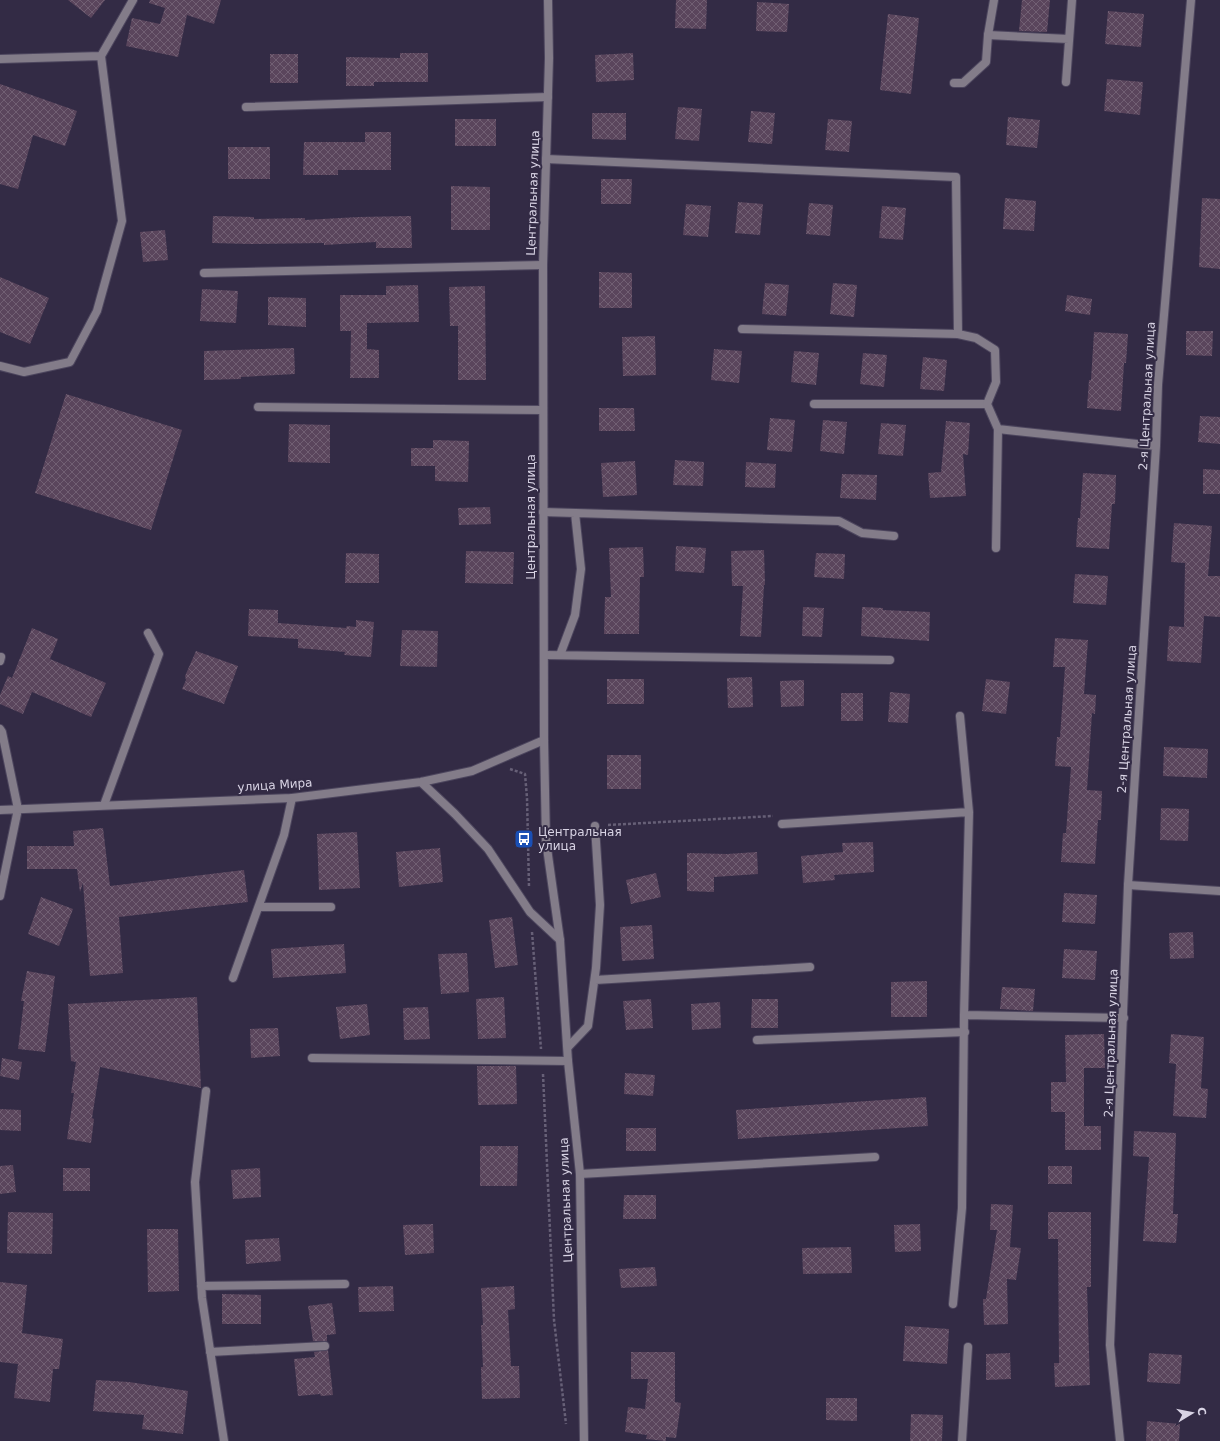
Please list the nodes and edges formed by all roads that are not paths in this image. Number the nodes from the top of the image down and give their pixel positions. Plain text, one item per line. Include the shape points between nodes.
1 (134, 0) edge
2 (548, 0) edge
3 (994, 0) edge
4 (1072, 0) edge
5 (1191, 0) edge
6 (988, 35) junction
7 (1069, 39) junction
8 (101, 56) junction
9 (0, 59) edge
10 (1066, 82) dead end
11 (954, 83) dead end
12 (548, 97) junction
13 (246, 107) dead end
14 (546, 159) junction
15 (543, 265) junction
16 (204, 273) dead end
17 (742, 329) dead end
18 (958, 334) junction
19 (0, 366) edge
20 (814, 404) dead end
21 (987, 404) junction
22 (258, 407) dead end
23 (543, 410) junction
24 (998, 429) junction
25 (1156, 446) junction
26 (542, 512) junction
27 (574, 513) junction
28 (894, 536) dead end
29 (996, 548) dead end
30 (148, 633) dead end
31 (544, 655) junction
32 (560, 655) junction
33 (890, 660) dead end
34 (960, 716) dead end
35 (0, 729) edge
36 (544, 740) junction
37 (421, 782) junction
38 (292, 798) junction
39 (104, 805) junction
40 (18, 809) junction
41 (0, 810) edge
42 (969, 812) junction
43 (782, 824) road end
44 (595, 826) road end
45 (1128, 885) junction
46 (1220, 891) edge
47 (0, 896) edge
48 (259, 907) junction
49 (331, 907) dead end
50 (560, 940) junction
51 (810, 967) dead end
52 (233, 978) dead end
53 (595, 980) junction
54 (964, 1016) junction
55 (1124, 1018) junction
56 (965, 1032) junction
57 (757, 1040) dead end
58 (568, 1047) junction
59 (312, 1058) dead end
60 (568, 1060) junction
61 (206, 1091) dead end
62 (875, 1157) dead end
63 (580, 1174) junction
64 (345, 1284) dead end
65 (201, 1286) junction
66 (953, 1304) dead end
67 (325, 1346) dead end
68 (968, 1347) dead end
69 (210, 1352) junction
70 (224, 1441) edge
71 (584, 1441) edge
72 (962, 1441) edge
73 (1120, 1441) edge

1 - 8 street
2 - 12 street, Центральная улица
3 - 6 street
4 - 7 street
5 - 25 street, 2-я Центральная улица via 1158,385
6 - 7 street
6 - 11 street via 986,62 963,83
7 - 10 street
8 - 9 street
8 - 19 street via 122,221 97,312 70,362 24,372
12 - 13 street
12 - 14 street, Центральная улица
14 - 15 street, Центральная улица
14 - 18 street via 956,177
15 - 16 street
15 - 23 street, Центральная улица
17 - 18 street
18 - 21 street via 976,338 995,350 996,382
20 - 21 street
21 - 24 street
22 - 23 street
23 - 26 street, Центральная улица
24 - 25 street
24 - 29 street
25 - 45 street, 2-я Центральная улица
26 - 27 street
26 - 31 street, Центральная улица
27 - 28 street via 839,521 862,533
27 - 32 street via 581,569 575,616
30 - 39 street via 159,654
31 - 32 street
31 - 36 street, Центральная улица
32 - 33 street
34 - 42 street
35 - 40 street
36 - 37 street, улица Мира via 472,771
36 - 50 street, Центральная улица via 546,841
37 - 38 street, улица Мира
37 - 50 street via 488,849 530,912
38 - 39 street, улица Мира
38 - 48 street via 284,835
39 - 40 street, улица Мира
40 - 41 street, улица Мира
40 - 47 street
42 - 43 street
42 - 54 street
44 - 53 street via 600,905
45 - 46 street
45 - 55 street, 2-я Центральная улица
48 - 49 street
48 - 52 street
50 - 58 street, Центральная улица
51 - 53 street
53 - 58 street via 588,1026
54 - 55 street
54 - 56 street
55 - 73 street, 2-я Центральная улица via 1110,1345
56 - 57 street
56 - 66 street via 962,1208
58 - 60 street, Центральная улица
59 - 60 street
60 - 63 street, Центральная улица
61 - 65 street via 195,1182
62 - 63 street
63 - 71 street, Центральная улица
64 - 65 street
65 - 69 street
67 - 69 street
68 - 72 street
69 - 70 street

